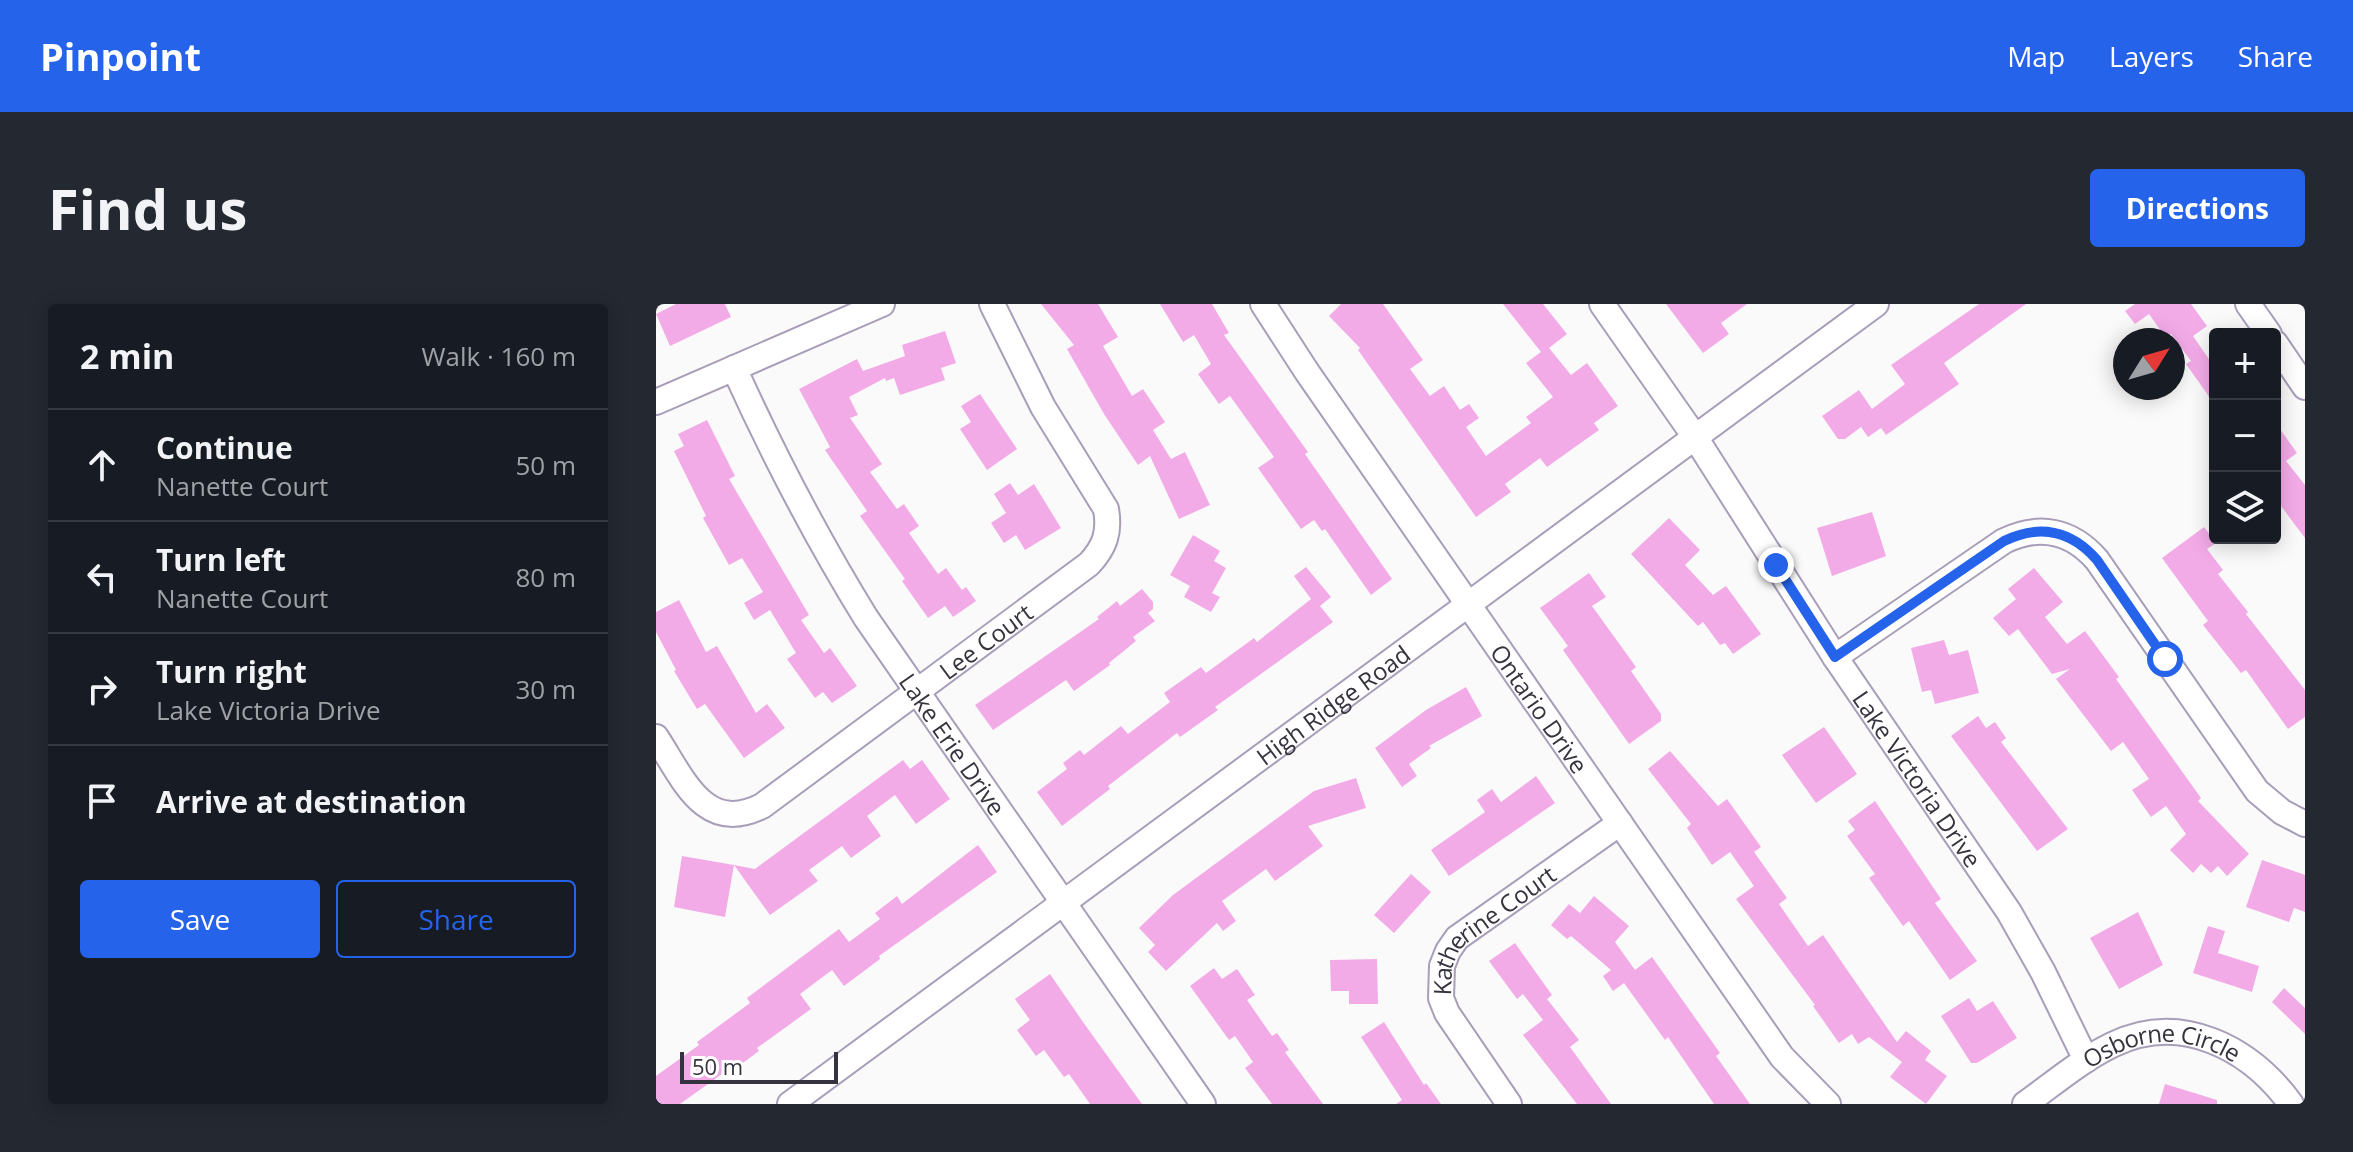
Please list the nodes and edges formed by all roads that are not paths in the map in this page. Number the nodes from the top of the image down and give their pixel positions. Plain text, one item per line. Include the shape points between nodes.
1 (882, 304) edge
2 (992, 304) edge
3 (1263, 304) edge
4 (1602, 304) edge
5 (1876, 304) edge
6 (2248, 304) edge
7 (2265, 328) edge
8 (2281, 352) edge
9 (734, 368) junction
10 (2305, 387) edge
11 (656, 402) edge
12 (1695, 437) junction
13 (1468, 604) junction
14 (1835, 657) junction
15 (917, 692) junction
16 (656, 737) edge
17 (1620, 823) junction
18 (2305, 824) edge
19 (1063, 902) junction
20 (2086, 1060) junction
21 (790, 1104) edge
22 (1203, 1104) edge
23 (1509, 1104) edge
24 (1828, 1104) edge
25 (2025, 1104) edge
26 (2291, 1104) edge

1 - 9 street
2 - 15 street, Lee Court via 1043,407 1106,509 1106,540 1089,564
3 - 13 street, Ontario Drive
4 - 12 street, Lake Victoria Drive
5 - 12 street, High Ridge Road
6 - 7 street
8 - 10 street
9 - 11 street
9 - 15 street, Lake Erie Drive via 820,544
12 - 13 street, High Ridge Road
12 - 14 street, Lake Victoria Drive
13 - 17 street, Ontario Drive
13 - 19 street, High Ridge Road
14 - 18 street via 2004,541 2033,530 2059,532 2097,560 2257,791
14 - 20 street, Lake Victoria Drive via 2009,912
15 - 16 street, Lee Court via 762,806 733,816 704,806
15 - 19 street, Lake Erie Drive
17 - 23 street, Katherine Court via 1469,928 1448,951 1441,998
17 - 24 street, Ontario Drive via 1782,1057
19 - 21 street, High Ridge Road
19 - 22 street, Lake Erie Drive
20 - 25 street, Osborne Circle
20 - 26 street, Osborne Circle via 2138,1037 2195,1035 2254,1063

